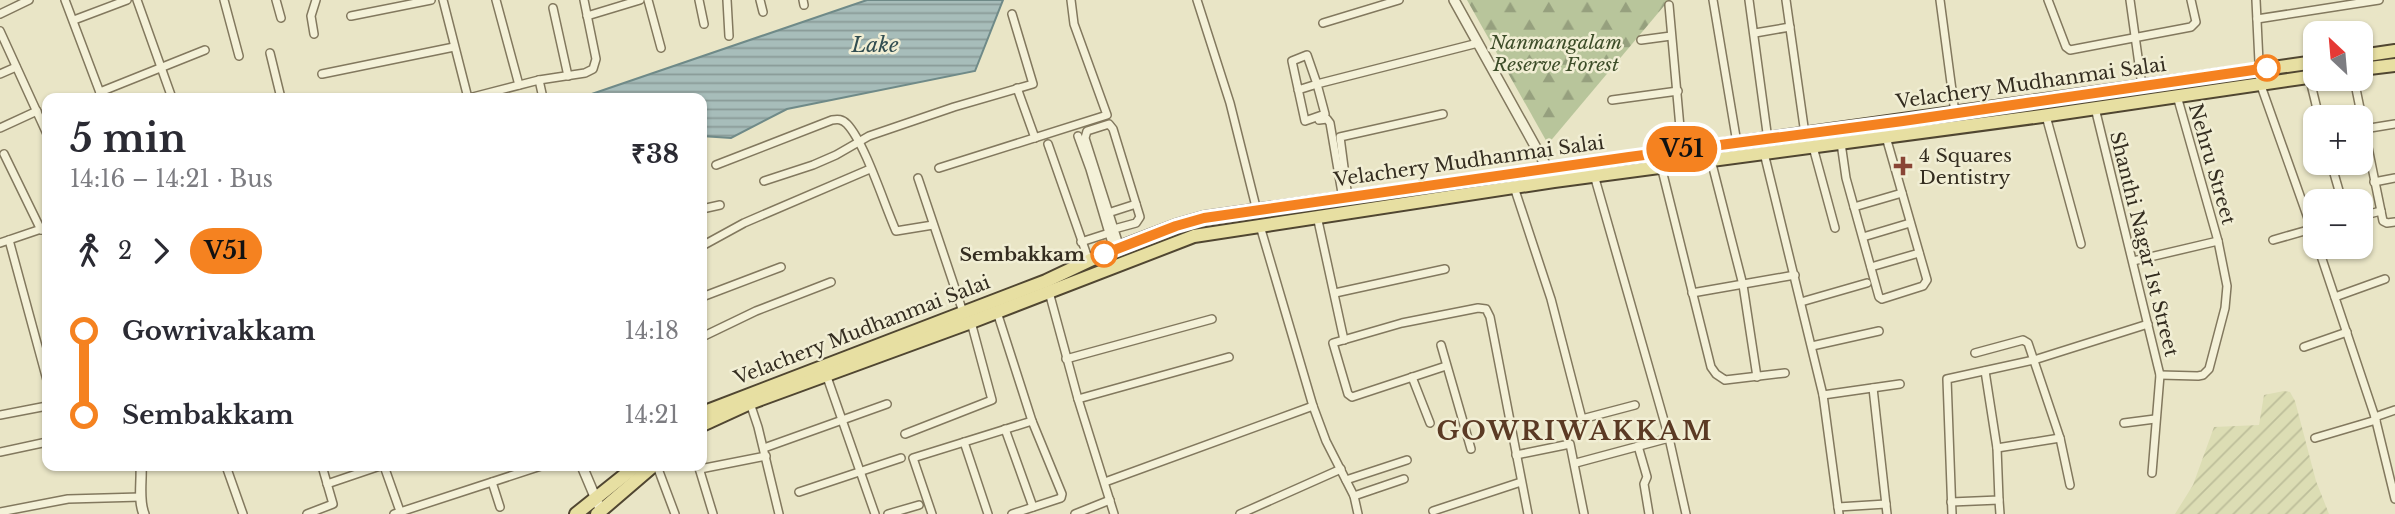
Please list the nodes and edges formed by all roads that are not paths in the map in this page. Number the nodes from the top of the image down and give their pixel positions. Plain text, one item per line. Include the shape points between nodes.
1 (29, 0) edge
2 (65, 0) edge
3 (127, 0) edge
4 (137, 0) edge
5 (225, 0) edge
6 (276, 0) edge
7 (316, 0) edge
8 (430, 0) edge
9 (443, 0) edge
10 (496, 0) edge
11 (583, 0) edge
12 (640, 0) edge
13 (648, 0) edge
14 (699, 0) edge
15 (727, 0) edge
16 (760, 0) edge
17 (1071, 0) edge
18 (1197, 0) edge
19 (1399, 0) edge
20 (1454, 0) edge
21 (1713, 0) edge
22 (1749, 0) edge
23 (1786, 0) edge
24 (1940, 0) edge
25 (2048, 0) edge
26 (2130, 0) edge
27 (2191, 0) edge
28 (2256, 0) edge
29 (2379, 0) edge
30 (1670, 5) dead end
31 (553, 8) dead end
32 (764, 12) dead end
33 (0, 14) edge
34 (1012, 14) dead end
35 (351, 16) dead end
36 (587, 16) junction
37 (281, 18) dead end
38 (2257, 19) junction
39 (74, 20) junction
40 (1323, 23) dead end
41 (704, 24) dead end
42 (1790, 27) junction
43 (0, 31) edge
44 (1755, 33) junction
45 (314, 34) dead end
46 (729, 36) dead end
47 (1671, 36) junction
48 (2135, 39) junction
49 (1641, 40) dead end
50 (1478, 43) junction
51 (454, 47) junction
52 (661, 48) dead end
53 (205, 50) dead end
54 (2395, 51) edge
55 (270, 53) dead end
56 (2373, 54) edge
57 (239, 56) dead end
58 (2303, 63) edge
59 (2395, 65) edge
60 (16, 67) junction
61 (162, 67) junction
62 (2373, 68) edge
63 (2258, 69) junction
64 (0, 74) edge
65 (322, 74) dead end
66 (568, 76) junction
67 (2303, 77) edge
68 (539, 80) junction
69 (2260, 83) junction
70 (1317, 84) junction
71 (519, 85) junction
72 (2142, 86) junction
73 (1017, 88) junction
74 (1298, 90) junction
75 (1678, 91) junction
76 (100, 93) edge
77 (105, 93) edge
78 (170, 93) edge
79 (280, 93) edge
80 (467, 93) edge
81 (488, 93) edge
82 (542, 93) edge
83 (2177, 95) junction
84 (1612, 100) dead end
85 (2095, 107) junction
86 (37, 111) junction
87 (1443, 114) dead end
88 (1955, 114) junction
89 (2046, 116) junction
90 (42, 122) edge
91 (1308, 122) dead end
92 (2395, 124) edge
93 (0, 128) edge
94 (2373, 128) edge
95 (1805, 134) junction
96 (1078, 136) dead end
97 (1886, 137) junction
98 (1035, 138) junction
99 (1768, 139) junction
100 (858, 141) junction
101 (1737, 143) junction
102 (1841, 143) junction
103 (1048, 144) dead end
104 (1813, 147) junction
105 (1682, 149) junction
106 (1764, 153) junction
107 (4, 154) dead end
108 (1711, 160) junction
109 (716, 165) dead end
110 (1661, 166) junction
111 (939, 168) dead end
112 (1548, 168) junction
113 (870, 169) junction
114 (1594, 175) junction
115 (2373, 175) edge
116 (918, 178) dead end
117 (2395, 178) edge
118 (764, 181) dead end
119 (1554, 181) junction
120 (2374, 182) junction
121 (1514, 187) junction
122 (1902, 193) junction
123 (1345, 198) junction
124 (2303, 198) edge
125 (1136, 204) junction
126 (720, 205) dead end
127 (1854, 207) junction
128 (707, 208) edge
129 (2381, 211) junction
130 (1257, 212) junction
131 (1108, 213) junction
132 (2373, 213) edge
133 (1317, 216) junction
134 (2394, 222) edge
135 (1910, 223) junction
136 (1132, 224) junction
137 (42, 225) edge
138 (933, 225) junction
139 (1260, 226) junction
140 (1835, 228) dead end
141 (42, 230) edge
142 (1111, 231) junction
143 (2303, 231) edge
144 (2395, 231) edge
145 (1863, 237) junction
146 (9, 240) junction
147 (2273, 240) dead end
148 (1138, 241) junction
149 (2218, 241) junction
150 (1081, 242) junction
151 (0, 243) edge
152 (707, 243) edge
153 (2081, 244) dead end
154 (1117, 249) junction
155 (1919, 253) junction
156 (2322, 259) edge
157 (1089, 261) junction
158 (2133, 261) junction
159 (781, 267) dead end
160 (1871, 267) junction
161 (1445, 269) dead end
162 (1795, 275) junction
163 (2385, 279) dead end
164 (831, 282) dead end
165 (1867, 283) dead end
166 (1742, 285) junction
167 (1049, 292) junction
168 (1335, 293) junction
169 (1692, 293) junction
170 (707, 295) edge
171 (2335, 297) junction
172 (1801, 302) junction
173 (997, 312) junction
174 (967, 317) junction
175 (1212, 319) dead end
176 (2148, 324) junction
177 (1879, 331) dead end
178 (2347, 332) junction
179 (707, 335) edge
180 (1344, 340) junction
181 (1441, 345) dead end
182 (1812, 346) junction
183 (2304, 347) dead end
184 (1975, 353) dead end
185 (1229, 357) dead end
186 (1066, 359) junction
187 (2034, 360) junction
188 (42, 362) edge
189 (1446, 366) junction
190 (1984, 371) junction
191 (1785, 373) dead end
192 (2160, 375) junction
193 (827, 377) junction
194 (1412, 377) junction
195 (1757, 377) junction
196 (1900, 384) dead end
197 (1873, 388) junction
198 (1823, 395) junction
199 (1078, 399) junction
200 (750, 403) junction
201 (887, 404) dead end
202 (1635, 404) dead end
203 (1313, 406) junction
204 (42, 407) edge
205 (707, 410) edge
206 (2395, 410) edge
207 (0, 415) edge
208 (2376, 418) junction
209 (2155, 419) junction
210 (842, 420) junction
211 (1032, 421) junction
212 (707, 423) edge
213 (1430, 423) dead end
214 (2124, 424) dead end
215 (1005, 429) junction
216 (905, 434) dead end
217 (1670, 438) junction
218 (2060, 438) junction
219 (2315, 438) dead end
220 (964, 442) junction
221 (42, 443) edge
222 (1638, 446) junction
223 (1997, 447) junction
224 (1471, 449) dead end
225 (0, 452) edge
226 (765, 452) junction
227 (1516, 455) junction
228 (901, 458) dead end
229 (1407, 460) dead end
230 (1576, 463) junction
231 (707, 465) edge
232 (1340, 469) junction
233 (141, 471) edge
234 (228, 471) edge
235 (323, 471) edge
236 (367, 471) edge
237 (384, 471) edge
238 (526, 471) edge
239 (584, 471) edge
240 (630, 471) edge
241 (649, 471) edge
242 (657, 471) edge
243 (700, 471) edge
244 (860, 471) junction
245 (2152, 473) dead end
246 (1404, 479) dead end
247 (1346, 480) junction
248 (492, 482) junction
249 (1105, 482) junction
250 (1521, 482) junction
251 (327, 484) junction
252 (2070, 485) dead end
253 (799, 492) dead end
254 (1354, 496) junction
255 (141, 497) junction
256 (596, 498) junction
257 (2395, 499) edge
258 (1110, 500) junction
259 (1999, 500) junction
260 (1951, 502) junction
261 (1886, 504) junction
262 (919, 505) dead end
263 (500, 507) dead end
264 (1033, 507) junction
265 (1839, 510) edge
266 (0, 512) edge
267 (599, 512) edge
268 (1433, 512) dead end
269 (398, 513) edge
270 (144, 514) edge
271 (243, 514) edge
272 (307, 514) edge
273 (576, 514) edge
274 (676, 514) edge
275 (713, 514) edge
276 (779, 514) edge
277 (875, 514) edge
278 (888, 514) edge
279 (932, 514) edge
280 (988, 514) edge
281 (1012, 514) edge
282 (1075, 514) edge
283 (1114, 514) edge
284 (1240, 514) edge
285 (1358, 514) edge
286 (1528, 514) edge
287 (1584, 514) edge
288 (1650, 514) edge
289 (1686, 514) edge
290 (1886, 514) edge
291 (1952, 514) edge
292 (2000, 514) edge

1 - 33 street
2 - 39 street
3 - 39 street
4 - 61 street
5 - 57 street
6 - 37 street
7 - 45 street via 311,16
8 - 35 street
9 - 51 street
10 - 71 street
11 - 36 street
12 - 36 street
13 - 52 street
14 - 41 street
15 - 46 street
16 - 32 street
17 - 98 street via 1074,24 1107,116
18 - 130 street via 1230,103
19 - 40 street
20 - 50 street
21 - 101 street
22 - 44 street
23 - 42 street
24 - 88 street
25 - 48 street via 2068,49
26 - 48 street
27 - 48 street via 2193,26
28 - 38 street
29 - 38 street
30 - 47 street
31 - 66 street
34 - 73 street via 1033,84
36 - 66 street via 596,65
38 - 63 street
39 - 76 street
42 - 44 street
42 - 95 street
43 - 60 street
44 - 99 street
47 - 49 street
47 - 75 street
48 - 72 street
50 - 70 street
50 - 112 street
51 - 65 street
51 - 80 street
53 - 61 street
54 - 56 main road
55 - 79 street
58 - 63 main road, Velachery Mudhanmai Salai
59 - 62 main road
60 - 64 street
60 - 86 street
61 - 77 street
61 - 78 street
63 - 69 street
63 - 72 main road, Velachery Mudhanmai Salai
66 - 68 street
67 - 69 main road, Velachery Mudhanmai Salai
68 - 71 street
68 - 82 street
69 - 83 main road, Velachery Mudhanmai Salai
69 - 124 street
70 - 74 street
70 - 74 street via 1307,55 1292,61
70 - 74 street via 1324,116 1303,120
71 - 81 street
72 - 88 main road, Velachery Mudhanmai Salai
73 - 98 street
73 - 100 street
75 - 84 street
75 - 105 street
83 - 85 main road, Velachery Mudhanmai Salai
83 - 149 street, Nehru Street
85 - 89 main road, Velachery Mudhanmai Salai
85 - 158 street, Shanthi Nagar 1st Street
86 - 90 street
86 - 93 street
87 - 123 street via 1340,138
88 - 95 main road, Velachery Mudhanmai Salai
89 - 97 main road, Velachery Mudhanmai Salai
89 - 153 street
91 - 123 street via 1329,120
92 - 94 street
95 - 99 main road, Velachery Mudhanmai Salai
96 - 142 street
97 - 102 main road, Velachery Mudhanmai Salai
97 - 122 street
98 - 111 street
99 - 101 main road, Velachery Mudhanmai Salai
100 - 109 street via 846,123 832,120
100 - 113 street
100 - 118 street via 813,165
101 - 105 main road, Velachery Mudhanmai Salai
102 - 104 main road, Velachery Mudhanmai Salai
102 - 127 street
103 - 150 street
104 - 106 main road, Velachery Mudhanmai Salai
104 - 140 street
105 - 112 main road, Velachery Mudhanmai Salai
106 - 108 main road, Velachery Mudhanmai Salai
106 - 162 street
107 - 137 street
108 - 110 main road, Velachery Mudhanmai Salai
108 - 166 street
110 - 114 main road, Velachery Mudhanmai Salai
110 - 169 street
112 - 119 street
112 - 123 main road, Velachery Mudhanmai Salai
113 - 138 street via 896,231
113 - 152 street
114 - 119 main road, Velachery Mudhanmai Salai
114 - 217 street
115 - 120 street
116 - 138 street
117 - 120 street
119 - 121 main road, Velachery Mudhanmai Salai
120 - 129 street
121 - 133 main road, Velachery Mudhanmai Salai
121 - 202 street via 1551,299 1583,419
122 - 127 street
122 - 135 street
123 - 130 main road, Velachery Mudhanmai Salai
125 - 131 street
125 - 131 street via 1112,129 1109,124 1094,128 1085,138
125 - 136 street via 1139,220
126 - 128 street
127 - 145 street
129 - 132 street
129 - 134 street via 2385,223
130 - 139 main road
130 - 148 main road, Velachery Mudhanmai Salai via 1189,222
131 - 142 street
133 - 139 main road, Velachery Mudhanmai Salai
133 - 168 street
134 - 144 street
135 - 145 street
135 - 155 street
136 - 142 street
136 - 148 street
138 - 174 street
139 - 167 main road, Velachery Mudhanmai Salai via 1180,239
139 - 203 street
141 - 146 street
142 - 150 street
142 - 154 street
143 - 147 street
145 - 160 street
146 - 151 street
146 - 188 street
148 - 154 main road, Velachery Mudhanmai Salai
149 - 158 street
149 - 192 street, Nehru Street via 2227,286 2209,369 2198,376
150 - 157 street
154 - 157 main road, Velachery Mudhanmai Salai
155 - 160 street
155 - 160 street via 1926,285 1882,299
156 - 171 street
157 - 174 main road, Velachery Mudhanmai Salai
158 - 176 street, Shanthi Nagar 1st Street
159 - 170 street
161 - 168 street
162 - 166 street
162 - 172 street
163 - 171 street
164 - 179 street
165 - 172 street
166 - 169 street
166 - 195 street
167 - 173 main road, Velachery Mudhanmai Salai
167 - 186 street
168 - 180 street
169 - 195 street via 1716,374 1725,380
171 - 178 street
172 - 182 street
173 - 174 main road, Velachery Mudhanmai Salai
173 - 211 street
174 - 193 main road, Velachery Mudhanmai Salai
174 - 205 main road, Velachery Mudhanmai Salai
174 - 216 street via 992,400
175 - 186 street
176 - 187 street
176 - 192 street, Shanthi Nagar 1st Street
177 - 182 street
178 - 183 street
178 - 208 street
180 - 194 street via 1333,343 1333,349 1352,397
180 - 227 street via 1402,323 1486,309
181 - 189 street
182 - 198 street
184 - 187 street via 2025,341
185 - 199 street
186 - 199 street
187 - 190 street
187 - 218 street
189 - 194 street
189 - 224 street
190 - 223 street
190 - 260 street via 1946,380
191 - 195 street
192 - 209 street, Shanthi Nagar 1st Street
193 - 200 main road, Velachery Mudhanmai Salai
193 - 210 street
194 - 213 street
196 - 197 street
197 - 198 street
197 - 261 street
198 - 265 street
199 - 249 street
200 - 212 main road, Velachery Mudhanmai Salai
200 - 226 street
201 - 210 street
203 - 232 street
203 - 249 street
204 - 207 street
206 - 208 street
208 - 219 street
208 - 257 street
209 - 214 street
209 - 245 street, Shanthi Nagar 1st Street
210 - 226 street
210 - 244 street
211 - 215 street
211 - 264 street via 1062,494 1062,498
215 - 220 street
215 - 264 street
217 - 222 street
217 - 289 street
218 - 223 street
218 - 252 street
220 - 279 street via 913,458
220 - 280 street
221 - 225 street
222 - 230 street
222 - 288 street
223 - 259 street
226 - 231 street
226 - 276 street
227 - 230 street via 1570,444
227 - 250 street
228 - 244 street
229 - 247 street
230 - 287 street
232 - 247 street
232 - 284 street
233 - 255 street
234 - 271 street
235 - 251 street
236 - 251 street
237 - 269 street
238 - 248 street
239 - 256 street
240 - 256 main road
241 - 267 main road
242 - 274 street
243 - 275 street
244 - 253 street
244 - 277 street
246 - 254 street
247 - 254 street
248 - 263 street
248 - 269 street
249 - 258 street
250 - 268 street
250 - 286 street
251 - 272 street via 333,504
254 - 285 street
255 - 266 street via 68,499
255 - 270 street
256 - 267 street
256 - 273 main road
258 - 282 street
258 - 283 street
259 - 260 street
259 - 292 street
260 - 291 street
261 - 265 street
261 - 290 street
262 - 278 street
264 - 281 street

